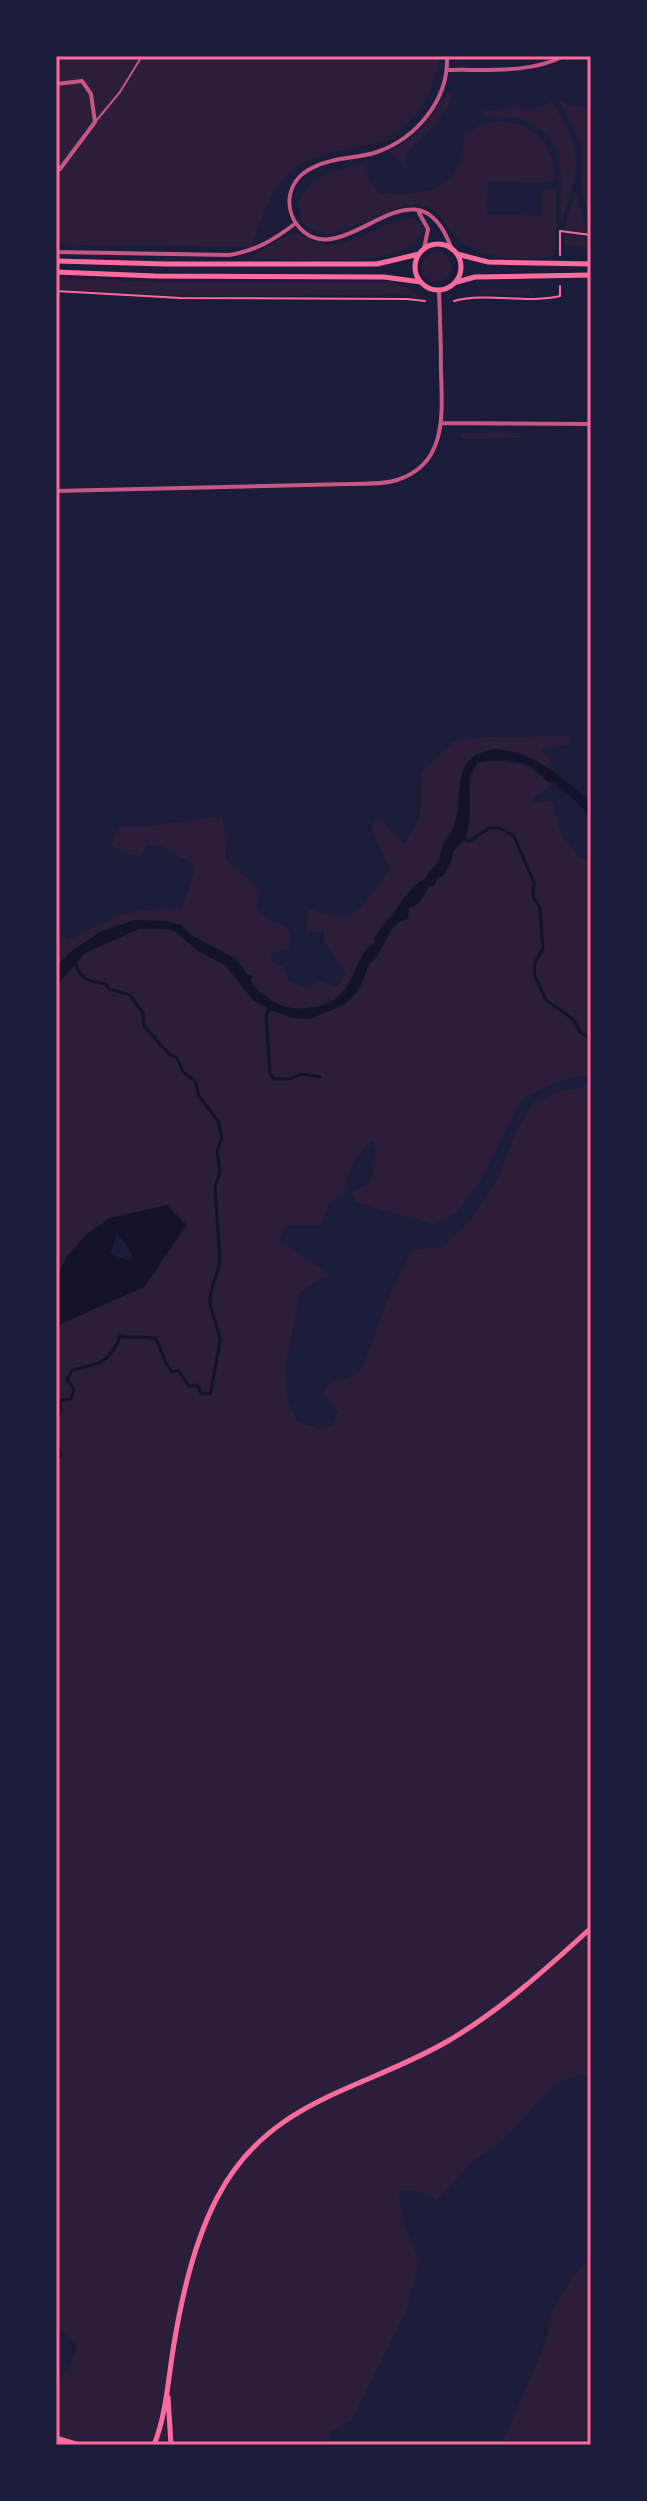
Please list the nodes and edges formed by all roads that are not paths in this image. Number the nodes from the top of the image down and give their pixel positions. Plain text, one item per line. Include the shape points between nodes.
1 (142, 56) edge
2 (447, 56) edge
3 (564, 56) edge
4 (448, 70) junction
5 (56, 84) edge
6 (95, 122) junction
7 (56, 170) edge
8 (417, 211) junction
9 (296, 223) junction
10 (56, 252) edge
11 (422, 252) junction
12 (454, 252) junction
13 (56, 261) edge
14 (591, 264) edge
15 (56, 272) edge
16 (591, 275) edge
17 (421, 282) junction
18 (455, 283) junction
19 (439, 290) junction
20 (442, 423) junction
21 (591, 424) edge
22 (56, 491) edge
23 (591, 1928) edge
24 (168, 2384) junction
25 (56, 2438) edge
26 (79, 2445) edge
27 (154, 2445) edge
28 (171, 2445) edge

1 - 6 lane
2 - 4 street
3 - 4 street via 515,69
4 - 9 street via 431,110 407,136 374,153 327,162 296,180 289,209
5 - 6 street via 82,81 91,94
6 - 7 street
8 - 9 street via 395,212 333,239 311,237
8 - 11 street via 428,229
8 - 12 street via 439,225
9 - 10 street via 246,253
11 - 12 main road via 438,245
11 - 13 main road via 377,264
11 - 17 main road via 415,270
12 - 14 main road via 488,262
12 - 18 main road via 460,269
15 - 17 main road
16 - 18 main road via 475,277
17 - 19 main road
18 - 19 main road
19 - 20 street
20 - 21 street
20 - 22 street via 433,453 396,481
23 - 24 main road via 472,2026 418,2057 301,2109 250,2150 222,2189 203,2229
24 - 27 main road
24 - 28 main road
25 - 26 main road

